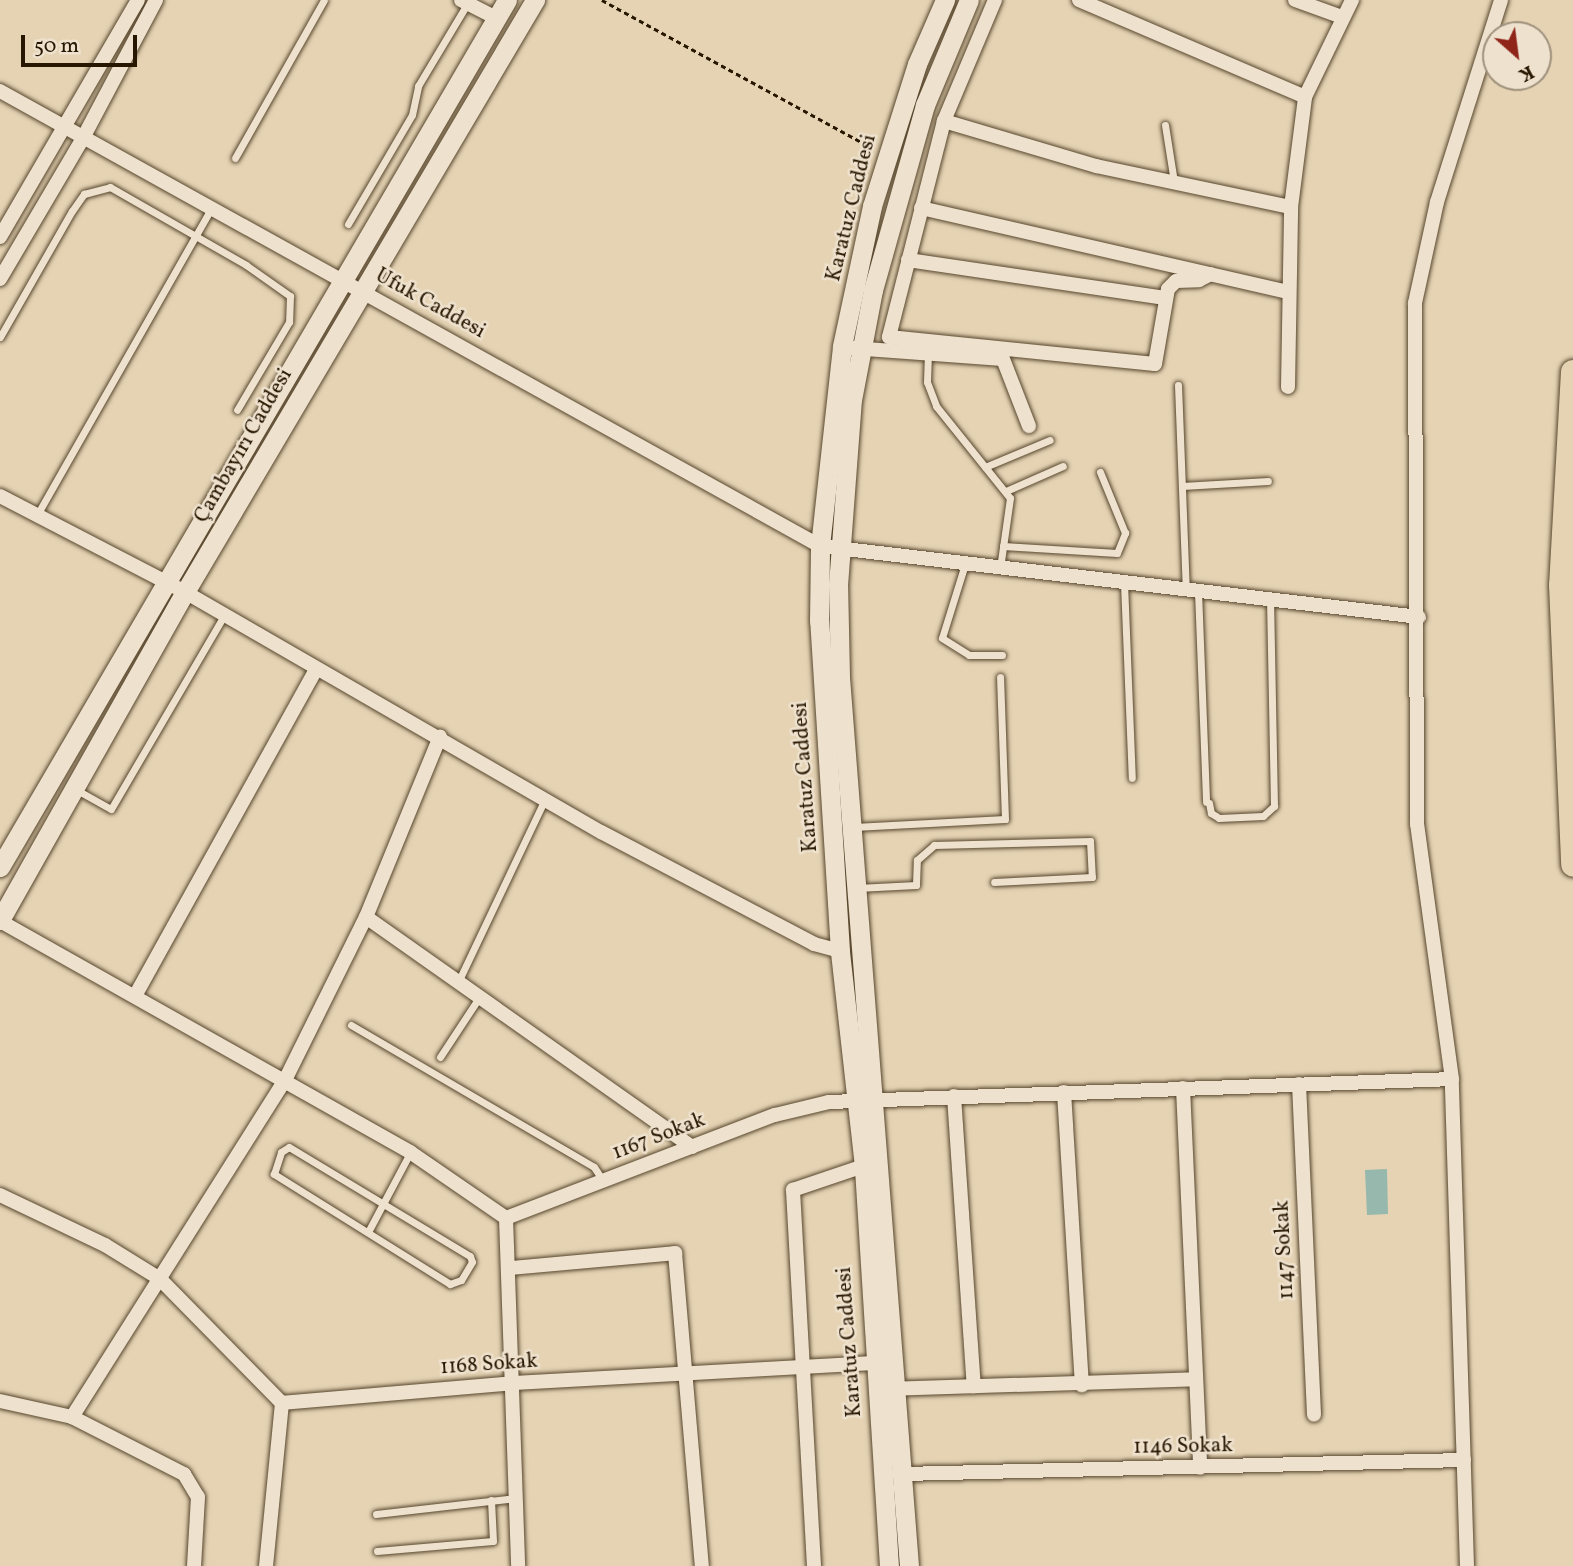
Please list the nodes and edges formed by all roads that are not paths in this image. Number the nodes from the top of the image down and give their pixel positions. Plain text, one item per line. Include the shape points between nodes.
1 (138, 0) edge
2 (156, 0) edge
3 (324, 0) edge
4 (507, 0) edge
5 (535, 0) edge
6 (945, 0) edge
7 (969, 0) edge
8 (995, 0) edge
9 (1079, 0) edge
10 (1295, 0) edge
11 (1352, 0) edge
12 (1501, 0) edge
13 (464, 2) edge
14 (1342, 17) junction
15 (496, 18) junction
16 (0, 91) edge
17 (1305, 97) junction
18 (944, 121) junction
19 (1165, 125) dead end
20 (65, 127) junction
21 (83, 138) junction
22 (235, 158) dead end
23 (1174, 182) junction
24 (1292, 207) junction
25 (921, 208) junction
26 (211, 209) junction
27 (348, 224) dead end
28 (195, 236) junction
29 (0, 237) edge
30 (908, 260) junction
31 (1211, 274) junction
32 (0, 279) edge
33 (340, 281) junction
34 (362, 291) junction
35 (1289, 292) junction
36 (1165, 298) junction
37 (0, 337) edge
38 (851, 348) junction
39 (928, 352) junction
40 (1573, 372) edge
41 (1178, 385) dead end
42 (1288, 387) dead end
43 (237, 410) dead end
44 (1028, 426) dead end
45 (1049, 440) dead end
46 (1063, 466) dead end
47 (985, 467) junction
48 (1100, 472) dead end
49 (1268, 481) dead end
50 (1182, 486) junction
51 (1006, 491) junction
52 (0, 496) edge
53 (37, 515) junction
54 (820, 546) junction
55 (1003, 546) junction
56 (841, 550) junction
57 (965, 564) junction
58 (1000, 568) junction
59 (163, 582) junction
60 (1124, 583) junction
61 (1192, 591) junction
62 (185, 593) junction
63 (1270, 600) junction
64 (224, 616) junction
65 (1419, 617) junction
66 (1002, 655) dead end
67 (316, 670) junction
68 (1000, 677) dead end
69 (440, 737) junction
70 (1132, 778) dead end
71 (74, 789) junction
72 (545, 799) junction
73 (852, 828) junction
74 (1573, 865) edge
75 (0, 867) edge
76 (994, 882) dead end
77 (857, 888) junction
78 (366, 917) junction
79 (0, 921) edge
80 (840, 951) junction
81 (459, 980) junction
82 (480, 995) junction
83 (135, 996) junction
84 (351, 1025) dead end
85 (440, 1057) dead end
86 (1452, 1079) junction
87 (284, 1082) junction
88 (1298, 1084) junction
89 (1183, 1088) junction
90 (1064, 1092) junction
91 (954, 1096) junction
92 (866, 1101) junction
93 (692, 1147) junction
94 (410, 1152) junction
95 (864, 1166) junction
96 (603, 1181) junction
97 (0, 1195) edge
98 (385, 1202) junction
99 (506, 1218) junction
100 (368, 1232) junction
101 (511, 1268) junction
102 (160, 1279) junction
103 (873, 1363) junction
104 (806, 1367) junction
105 (685, 1376) junction
106 (1196, 1379) junction
107 (514, 1382) junction
108 (1083, 1385) junction
109 (974, 1386) junction
110 (897, 1388) junction
111 (875, 1389) junction
112 (0, 1401) edge
113 (282, 1403) junction
114 (1314, 1415) dead end
115 (72, 1418) junction
116 (1464, 1460) junction
117 (1200, 1468) junction
118 (903, 1474) junction
119 (516, 1499) junction
120 (491, 1500) junction
121 (376, 1514) dead end
122 (377, 1551) dead end
123 (194, 1566) edge
124 (266, 1566) edge
125 (518, 1566) edge
126 (702, 1566) edge
127 (814, 1566) edge
128 (889, 1566) edge
129 (909, 1566) edge
130 (1466, 1566) edge

1 - 20 street
2 - 21 street
3 - 22 lane
4 - 15 street, Çambayırı Caddesi
5 - 34 street, Çambayırı Caddesi
6 - 38 street, Karatuz Caddesi via 917,64 872,206
7 - 38 street via 925,105
8 - 18 street
9 - 17 street
10 - 14 street
11 - 14 street
12 - 65 street via 1437,202 1415,303
13 - 15 street
13 - 27 lane via 418,86 412,115
14 - 17 street
15 - 33 street, Çambayırı Caddesi
16 - 20 street, Ufuk Caddesi
17 - 24 street
18 - 23 street via 1096,166
18 - 25 street
19 - 23 lane
20 - 21 street, Ufuk Caddesi
20 - 29 street
21 - 26 street, Ufuk Caddesi
21 - 32 street
23 - 24 street
24 - 35 street
25 - 30 street
25 - 31 street
26 - 28 lane
26 - 33 street, Ufuk Caddesi
28 - 37 lane via 120,191 96,188 84,194
28 - 43 lane via 290,296 289,322
28 - 53 lane
30 - 36 street
30 - 36 street via 889,337 1155,364
31 - 35 street
31 - 36 street via 1199,280 1176,281
33 - 34 street, Ufuk Caddesi
33 - 59 street, Çambayırı Caddesi
34 - 54 street, Ufuk Caddesi
34 - 62 street, Çambayırı Caddesi
35 - 42 street
38 - 39 street
38 - 54 street, Karatuz Caddesi
38 - 56 street via 852,400
39 - 44 street via 1003,359
39 - 47 lane via 926,375 932,399 954,433
40 - 74 highway via 1561,585
41 - 50 lane
45 - 47 lane
46 - 51 lane
47 - 51 lane
48 - 55 lane via 1125,533 1117,552
49 - 50 lane
50 - 61 lane
51 - 55 lane via 1013,505
52 - 53 street
53 - 59 street
54 - 56 street, Ufuk Caddesi
54 - 80 street, Karatuz Caddesi via 819,621
55 - 58 lane
56 - 57 street, Ufuk Caddesi
56 - 73 street via 839,677
57 - 58 street, Ufuk Caddesi
57 - 66 lane via 942,638 969,654
58 - 60 street, Ufuk Caddesi
59 - 62 street
59 - 75 street, Çambayırı Caddesi
60 - 61 street, Ufuk Caddesi
60 - 70 lane
61 - 63 street, Ufuk Caddesi
61 - 63 lane via 1207,802 1210,813 1219,818 1263,816 1274,806
62 - 64 street
62 - 71 street, Çambayırı Caddesi
63 - 65 street, Ufuk Caddesi
64 - 67 street
64 - 71 lane via 111,809
65 - 86 street via 1417,824
67 - 69 street
67 - 83 street
68 - 73 lane via 1005,819
69 - 72 street
69 - 78 street
71 - 79 street, Çambayırı Caddesi
72 - 80 street via 814,944
72 - 81 lane
73 - 77 street
76 - 77 lane via 1091,877 1090,841 934,845 917,860 916,885
77 - 92 street
78 - 81 street
78 - 87 street
79 - 83 street
80 - 92 street, Karatuz Caddesi
81 - 82 street
82 - 85 lane
82 - 93 street
83 - 87 street
84 - 96 lane via 594,1167
86 - 88 street, 1167 Sokak
86 - 116 street
87 - 94 street
87 - 102 street
88 - 89 street, 1167 Sokak
88 - 114 street, 1147 Sokak
89 - 90 street, 1167 Sokak
89 - 106 street
90 - 91 street, 1167 Sokak
90 - 108 street
91 - 92 street, 1167 Sokak
91 - 109 street
92 - 93 street, 1167 Sokak via 829,1102 775,1115
92 - 95 street, Karatuz Caddesi
92 - 110 street, Karatuz Caddesi
93 - 96 street, 1167 Sokak
94 - 98 lane
94 - 99 street
95 - 103 street, Karatuz Caddesi
95 - 104 street via 793,1190
96 - 99 street, 1167 Sokak
97 - 102 street via 105,1245
98 - 100 lane
98 - 100 lane via 470,1256 469,1267 461,1280 450,1284
98 - 100 lane via 299,1151 289,1147 281,1152 274,1174
99 - 101 street
101 - 105 street via 674,1253
101 - 107 street
102 - 113 street
102 - 115 street
103 - 104 street, 1168 Sokak
103 - 111 street, Karatuz Caddesi
104 - 105 street, 1168 Sokak
104 - 127 street
105 - 107 street, 1168 Sokak
105 - 126 street
106 - 108 street
106 - 117 street
107 - 113 street, 1168 Sokak
107 - 119 street
108 - 109 street
109 - 110 street
110 - 111 street
110 - 118 street, Karatuz Caddesi
111 - 128 street, Karatuz Caddesi
112 - 115 street
113 - 124 street
115 - 123 street via 184,1474 198,1497
116 - 117 street, 1146 Sokak
116 - 130 street
117 - 118 street, 1146 Sokak
118 - 129 street, Karatuz Caddesi
119 - 120 lane
119 - 125 street
120 - 121 lane
120 - 122 lane via 493,1541

